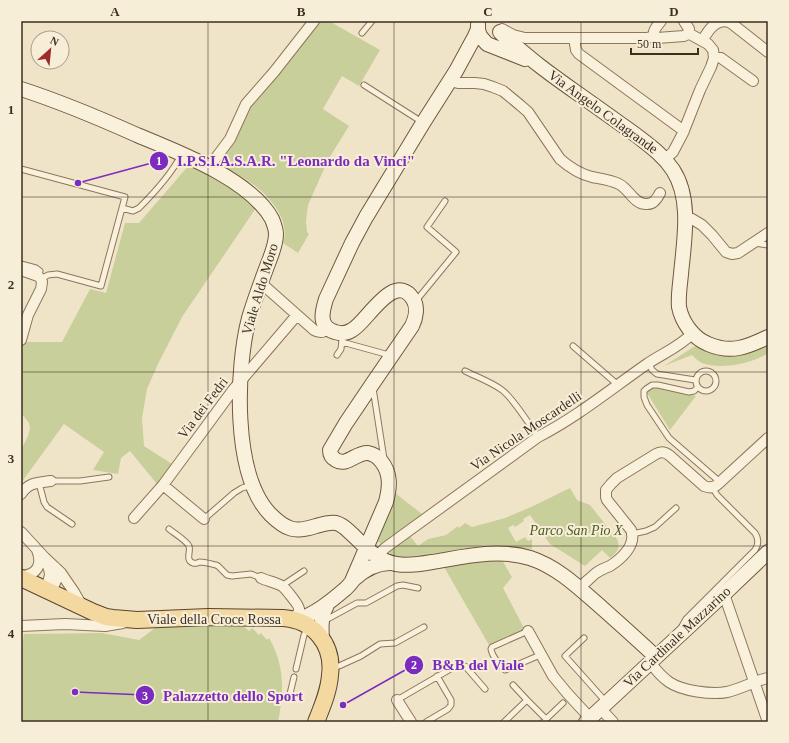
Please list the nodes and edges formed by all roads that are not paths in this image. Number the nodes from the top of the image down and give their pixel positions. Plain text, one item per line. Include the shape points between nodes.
1 (314, 21) edge
2 (372, 21) edge
3 (661, 21) edge
4 (684, 21) edge
5 (725, 21) edge
6 (478, 25) edge
7 (499, 26) edge
8 (362, 33) dead end
9 (688, 33) junction
10 (654, 36) junction
11 (574, 38) junction
12 (703, 40) junction
13 (490, 45) junction
14 (768, 52) edge
15 (714, 56) junction
16 (540, 66) junction
17 (458, 69) junction
18 (450, 81) junction
19 (753, 81) dead end
20 (364, 85) dead end
21 (21, 89) edge
22 (423, 123) junction
23 (684, 131) junction
24 (181, 154) junction
25 (665, 160) junction
26 (209, 167) junction
27 (21, 169) edge
28 (660, 194) dead end
29 (445, 201) dead end
30 (122, 208) junction
31 (685, 218) junction
32 (768, 233) edge
33 (753, 243) junction
34 (768, 245) edge
35 (21, 264) edge
36 (21, 270) edge
37 (40, 277) junction
38 (261, 283) junction
39 (414, 301) junction
40 (297, 315) junction
41 (328, 329) junction
42 (693, 333) junction
43 (768, 337) edge
44 (342, 338) junction
45 (21, 340) edge
46 (573, 346) dead end
47 (337, 355) dead end
48 (391, 356) junction
49 (649, 363) junction
50 (465, 371) dead end
51 (695, 380) junction
52 (240, 382) junction
53 (372, 383) junction
54 (618, 385) junction
55 (697, 388) junction
56 (538, 437) junction
57 (768, 438) edge
58 (385, 466) junction
59 (109, 477) dead end
60 (50, 481) joint
61 (39, 482) junction
62 (164, 485) junction
63 (252, 485) junction
64 (716, 485) junction
65 (21, 494) edge
66 (676, 508) dead end
67 (134, 518) dead end
68 (204, 518) joint
69 (72, 524) dead end
70 (169, 529) dead end
71 (21, 532) edge
72 (632, 534) junction
73 (37, 550) junction
74 (372, 552) junction
75 (768, 552) edge
76 (45, 558) junction
77 (390, 563) junction
78 (55, 567) junction
79 (368, 569) junction
80 (304, 571) dead end
81 (21, 577) edge
82 (261, 578) joint
83 (352, 581) junction
84 (282, 587) junction
85 (418, 588) dead end
86 (579, 588) junction
87 (47, 591) junction
88 (724, 594) junction
89 (328, 603) junction
90 (88, 610) junction
91 (130, 620) junction
92 (305, 622) junction
93 (65, 624) junction
94 (80, 625) junction
95 (21, 626) edge
96 (424, 628) dead end
97 (528, 631) joint
98 (685, 631) junction
99 (584, 638) dead end
100 (540, 655) junction
101 (653, 659) junction
102 (331, 668) junction
103 (296, 669) dead end
104 (437, 676) junction
105 (294, 677) dead end
106 (768, 678) edge
107 (754, 682) junction
108 (513, 685) dead end
109 (485, 689) dead end
110 (289, 698) dead end
111 (397, 700) joint
112 (528, 700) junction
113 (563, 703) dead end
114 (603, 705) junction
115 (545, 720) edge
116 (588, 720) edge
117 (316, 722) edge
118 (411, 722) edge
119 (426, 722) edge
120 (504, 722) edge
121 (613, 722) edge
122 (768, 722) edge

1 - 26 street via 247,102 230,139
2 - 8 lane
3 - 10 street via 654,31
4 - 9 street via 689,28
5 - 12 street via 709,30
5 - 14 street
6 - 13 street via 482,39
6 - 17 street
7 - 11 street via 521,38
7 - 13 street via 498,37
7 - 16 street, Via Angelo Colagrande via 505,37
9 - 10 street via 684,36
9 - 12 street
10 - 11 street
11 - 23 street via 579,54
12 - 15 street via 712,47
13 - 16 street, Via Angelo Colagrande
13 - 17 street via 480,49
15 - 19 street via 721,58
15 - 23 street
16 - 25 street, Via Angelo Colagrande via 630,131
17 - 18 street
18 - 22 street
18 - 28 street via 488,85 507,95 531,116 560,159 577,171 619,184 644,204 653,202
20 - 22 lane
21 - 24 street, Viale Aldo Moro via 87,113
22 - 41 street via 359,229 323,309 322,316
23 - 25 street
24 - 26 street, Viale Aldo Moro
24 - 30 lane via 164,180 137,210
25 - 31 street, Via Angelo Colagrande via 680,185
26 - 38 street, Viale Aldo Moro via 246,191 267,212 274,224 274,245
27 - 30 lane via 125,197
29 - 39 lane via 427,228 456,252
30 - 37 lane via 101,286 57,274
31 - 33 street via 702,225 730,254 736,254
31 - 42 street, Via Angelo Colagrande via 679,301 682,317
32 - 33 street
33 - 34 lane
35 - 37 lane via 37,268
36 - 37 street
37 - 45 street via 42,286 28,315
38 - 40 street
38 - 52 street, Viale Aldo Moro via 248,322
39 - 44 street via 402,291 388,294 358,326
39 - 48 street via 414,323
40 - 41 street via 316,331 324,332
40 - 52 street, Via dei Fedri
41 - 44 street
42 - 43 street, Via Angelo Colagrande via 704,343 729,349 750,345
42 - 49 street, Via Nicola Moscardelli
44 - 47 lane via 341,350
44 - 48 lane
46 - 54 lane
48 - 53 street
49 - 51 lane via 652,370 659,375
49 - 54 street, Via Nicola Moscardelli
50 - 56 lane via 503,391
51 - 55 lane
51 - 55 lane via 699,373 706,371 712,373 716,379 715,386 710,391
52 - 62 street, Via dei Fedri
52 - 63 street, Viale Aldo Moro via 241,430
53 - 58 lane
53 - 58 street via 330,452 335,460 342,462 366,453 370,454
54 - 56 street, Via Nicola Moscardelli
55 - 64 lane via 689,392 652,385 646,389 644,397 669,438
56 - 74 street, Via Nicola Moscardelli via 391,544 382,550
57 - 64 street
58 - 74 street via 389,482 388,497
59 - 60 lane via 80,481
60 - 61 street
61 - 65 street via 29,485
61 - 69 lane via 47,507
62 - 67 street, Via dei Fedri
62 - 68 street
63 - 68 lane via 234,493
63 - 74 street, Viale Aldo Moro via 266,509 285,526 302,530 327,523 338,524
64 - 72 street via 709,488 704,486 669,455 663,452 656,454 617,478 606,490 609,504
64 - 98 lane via 717,495 755,533 758,544 686,619 682,626
66 - 72 lane via 655,527
70 - 82 lane via 188,545 188,557 195,564 218,566 227,575 251,574
71 - 73 street
72 - 86 street via 631,544 623,555
73 - 76 street
73 - 81 street via 40,559 37,568 34,572
74 - 77 street
74 - 79 street
74 - 83 street
75 - 88 street, Via Cardinale Mazzarino
76 - 78 street
76 - 87 street via 50,574
77 - 79 street via 378,564
77 - 86 street via 409,565 492,554 519,556 531,558 549,567
78 - 87 street via 56,581
78 - 90 street
79 - 83 street
80 - 84 lane
81 - 87 main road, Viale della Croce Rossa
82 - 84 street
83 - 89 street
84 - 92 street via 299,608 298,613
85 - 92 lane via 397,586 366,603
86 - 101 street
87 - 90 main road, Viale della Croce Rossa
88 - 98 street, Via Cardinale Mazzarino
88 - 107 street
89 - 92 street via 309,616
89 - 92 street via 323,612
90 - 91 main road, Viale della Croce Rossa via 106,617
90 - 93 street via 81,620
90 - 94 street via 94,617 91,623
91 - 92 main road, Viale della Croce Rossa via 209,617 279,618
91 - 94 street via 110,626
92 - 102 main road via 322,639
92 - 103 lane
93 - 94 street
93 - 95 street
96 - 102 lane via 394,643 380,644 361,656
97 - 100 street
97 - 100 lane via 493,646 491,651 506,670
98 - 101 street, Via Cardinale Mazzarino
99 - 114 lane via 565,656
100 - 116 street
101 - 107 street via 658,672 669,682 690,690 723,693
101 - 114 street, Via Cardinale Mazzarino
102 - 117 main road via 327,690
104 - 109 lane via 461,664
104 - 111 lane
104 - 119 lane via 451,700 451,705
105 - 110 lane
106 - 107 street
107 - 122 street
108 - 112 lane
111 - 118 street
112 - 115 lane
112 - 120 lane
113 - 115 lane
114 - 116 street, Via Cardinale Mazzarino
114 - 121 street

